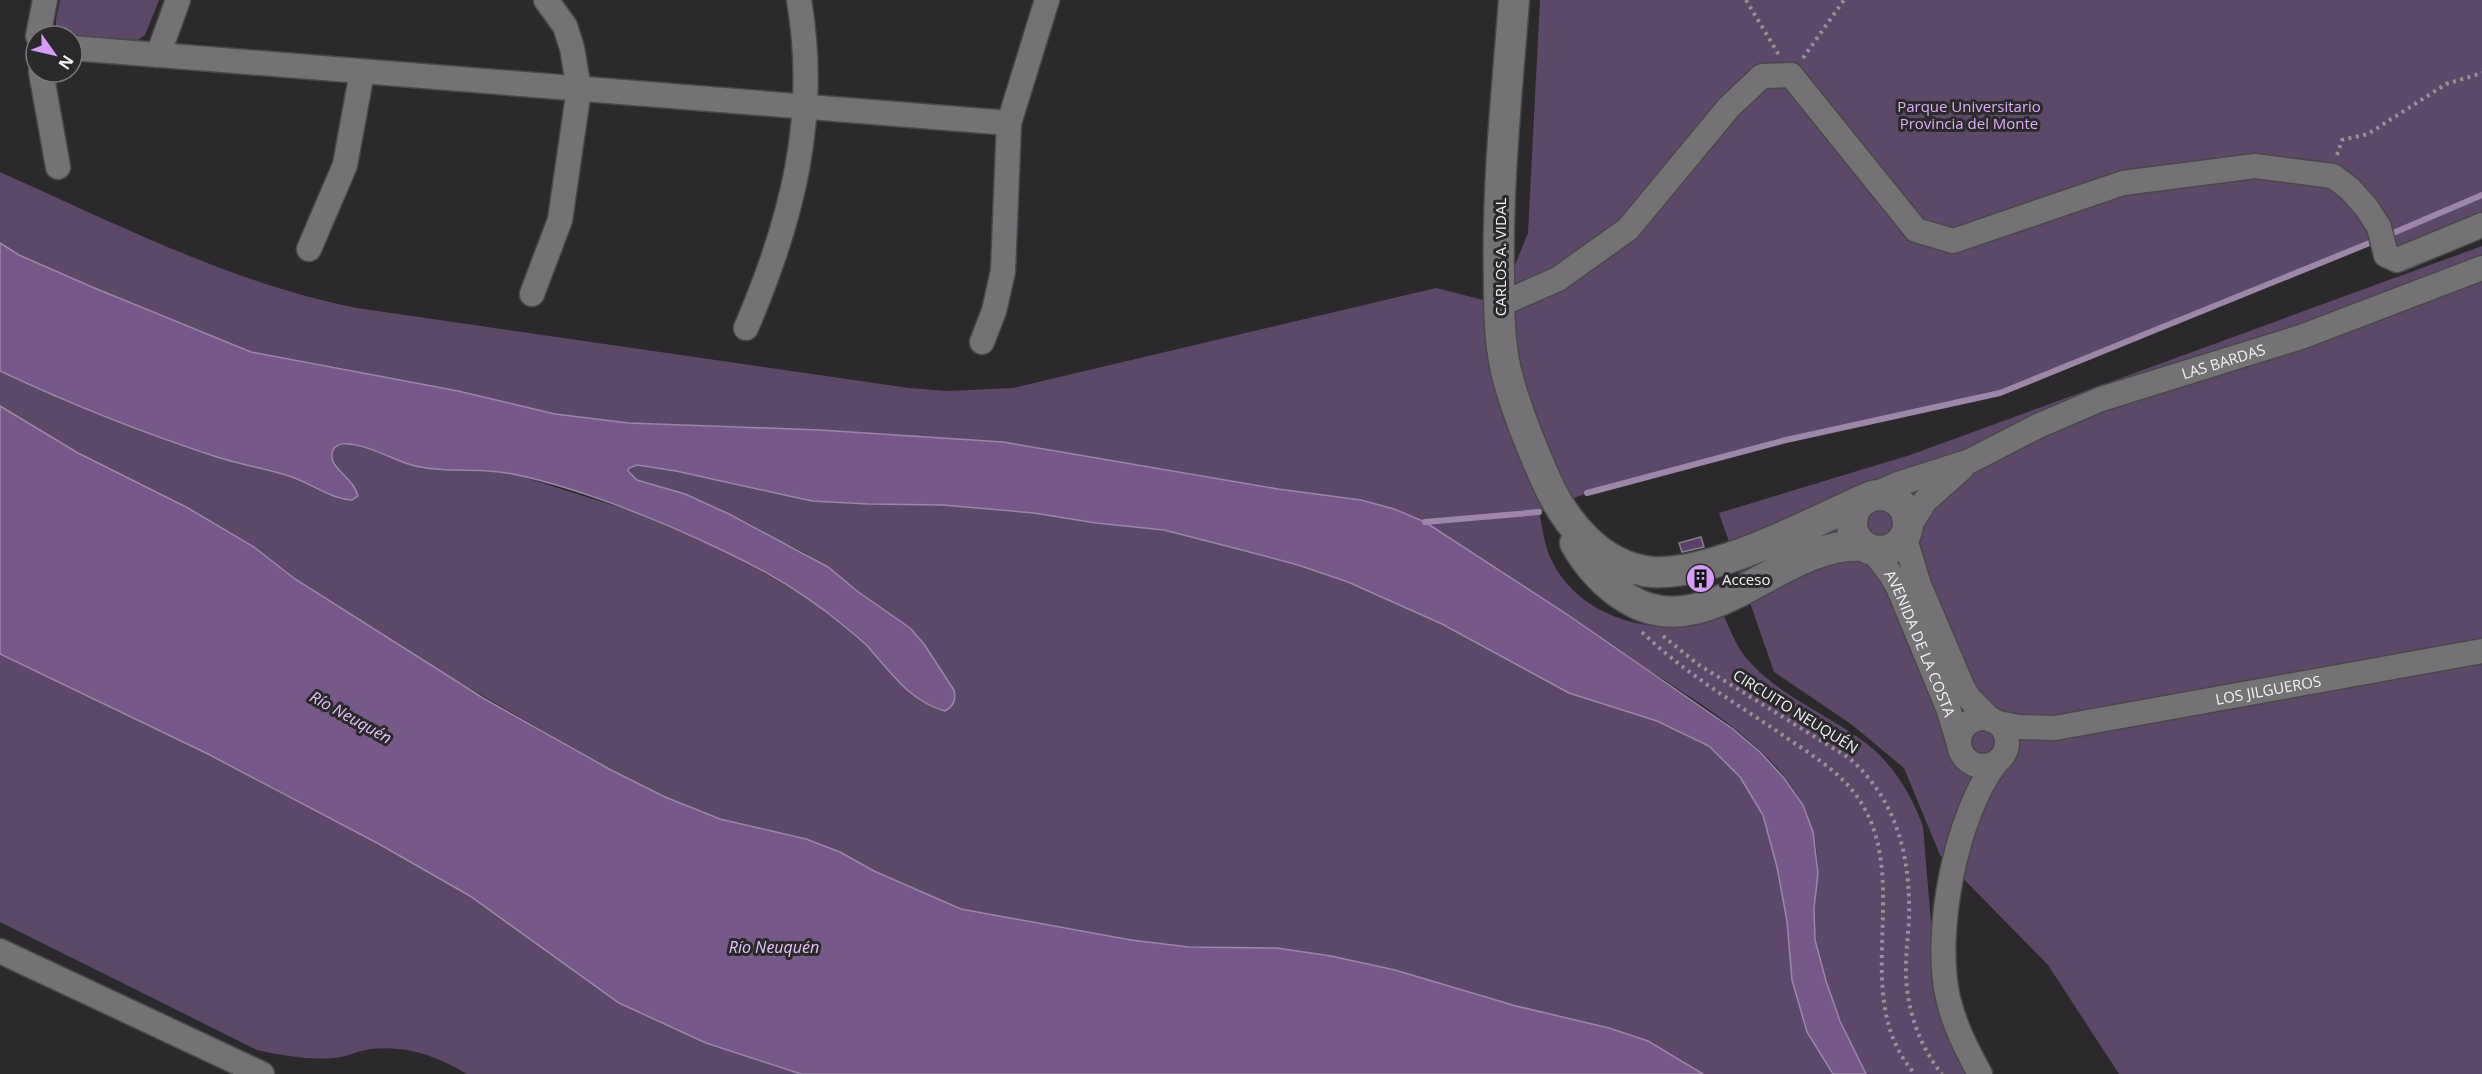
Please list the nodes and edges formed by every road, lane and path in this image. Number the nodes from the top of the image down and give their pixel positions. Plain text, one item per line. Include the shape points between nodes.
1 (45, 0) edge
2 (178, 0) edge
3 (546, 0) edge
4 (799, 0) edge
5 (1047, 0) edge
6 (1514, 0) edge
7 (1746, 0) edge
8 (1844, 0) edge
9 (40, 24) edge
10 (84, 49) edge
11 (159, 55) junction
12 (362, 72) junction
13 (2482, 73) edge
14 (1791, 75) junction
15 (43, 84) edge
16 (579, 89) junction
17 (806, 107) junction
18 (1010, 123) junction
19 (58, 167) dead end
20 (2333, 176) junction
21 (2482, 225) edge
22 (309, 249) dead end
23 (2482, 268) edge
24 (532, 294) dead end
25 (1499, 305) junction
26 (746, 328) dead end
27 (982, 342) dead end
28 (1970, 461) junction
29 (1869, 497) junction
30 (1558, 504) junction
31 (1906, 532) junction
32 (1868, 548) junction
33 (1636, 616) junction
34 (2482, 651) edge
35 (1994, 722) junction
36 (2055, 728) junction
37 (1962, 751) junction
38 (1999, 759) junction
39 (1962, 834) junction
40 (0, 951) edge
41 (262, 1074) edge
42 (1915, 1074) edge
43 (1942, 1074) edge
44 (1980, 1074) edge

1 - 9 street
2 - 11 street
3 - 16 street via 565,26
4 - 17 street via 805,41
5 - 18 street
6 - 25 street, CARLOS A. VIDAL via 1499,203
7 - 14 path
8 - 14 path
10 - 11 street
11 - 12 street
12 - 16 street
12 - 22 street via 345,165
13 - 20 path via 2446,84 2368,134 2342,140
14 - 20 street via 1916,231 1953,241 2122,183 2255,166
14 - 25 street via 1762,76 1729,107 1628,229 1558,279
15 - 19 street
16 - 17 street
16 - 24 street via 560,220
17 - 18 street
17 - 26 street via 783,233
18 - 27 street via 1003,271
20 - 21 street via 2350,189 2379,227 2386,255 2397,260
23 - 28 street, LAS BARDAS via 2301,337 2101,399
25 - 30 street, CARLOS A. VIDAL via 1509,381
28 - 29 street, LAS BARDAS
28 - 31 street, LAS BARDAS via 1925,501
29 - 30 street via 1736,555 1667,572 1641,570 1608,557 1579,532
29 - 31 street via 1899,501 1905,509
29 - 32 street via 1858,505 1852,522 1857,539
30 - 33 street via 1589,566
31 - 32 street via 1891,549
31 - 35 street, AVENIDA DE LA COSTA via 1913,570 1962,686
32 - 33 street via 1836,547 1815,553 1743,590 1695,609
32 - 37 street, AVENIDA DE LA COSTA via 1886,566 1898,587
33 - 42 path via 1682,666 1819,760 1842,779 1862,804 1874,830 1884,871 1884,1007 1891,1035 1904,1062
33 - 43 path, CIRCUITO NEUQUÉN via 1684,654 1849,758 1882,795 1897,826 1906,862 1909,1001 1919,1035
34 - 36 street, LOS JILGUEROS
35 - 36 street, LOS JILGUEROS
35 - 37 street, AVENIDA DE LA COSTA via 1976,719 1969,723 1964,729
35 - 38 street, AVENIDA DE LA COSTA via 2006,735 2006,750
36 - 38 street, LOS JILGUEROS via 2029,738
37 - 38 street via 1977,765
37 - 39 street, AVENIDA DE LA COSTA via 1966,785
38 - 39 street, AVENIDA DE LA COSTA via 1979,787
39 - 44 street, AVENIDA DE LA COSTA via 1947,911 1944,971 1955,1023
40 - 41 street

